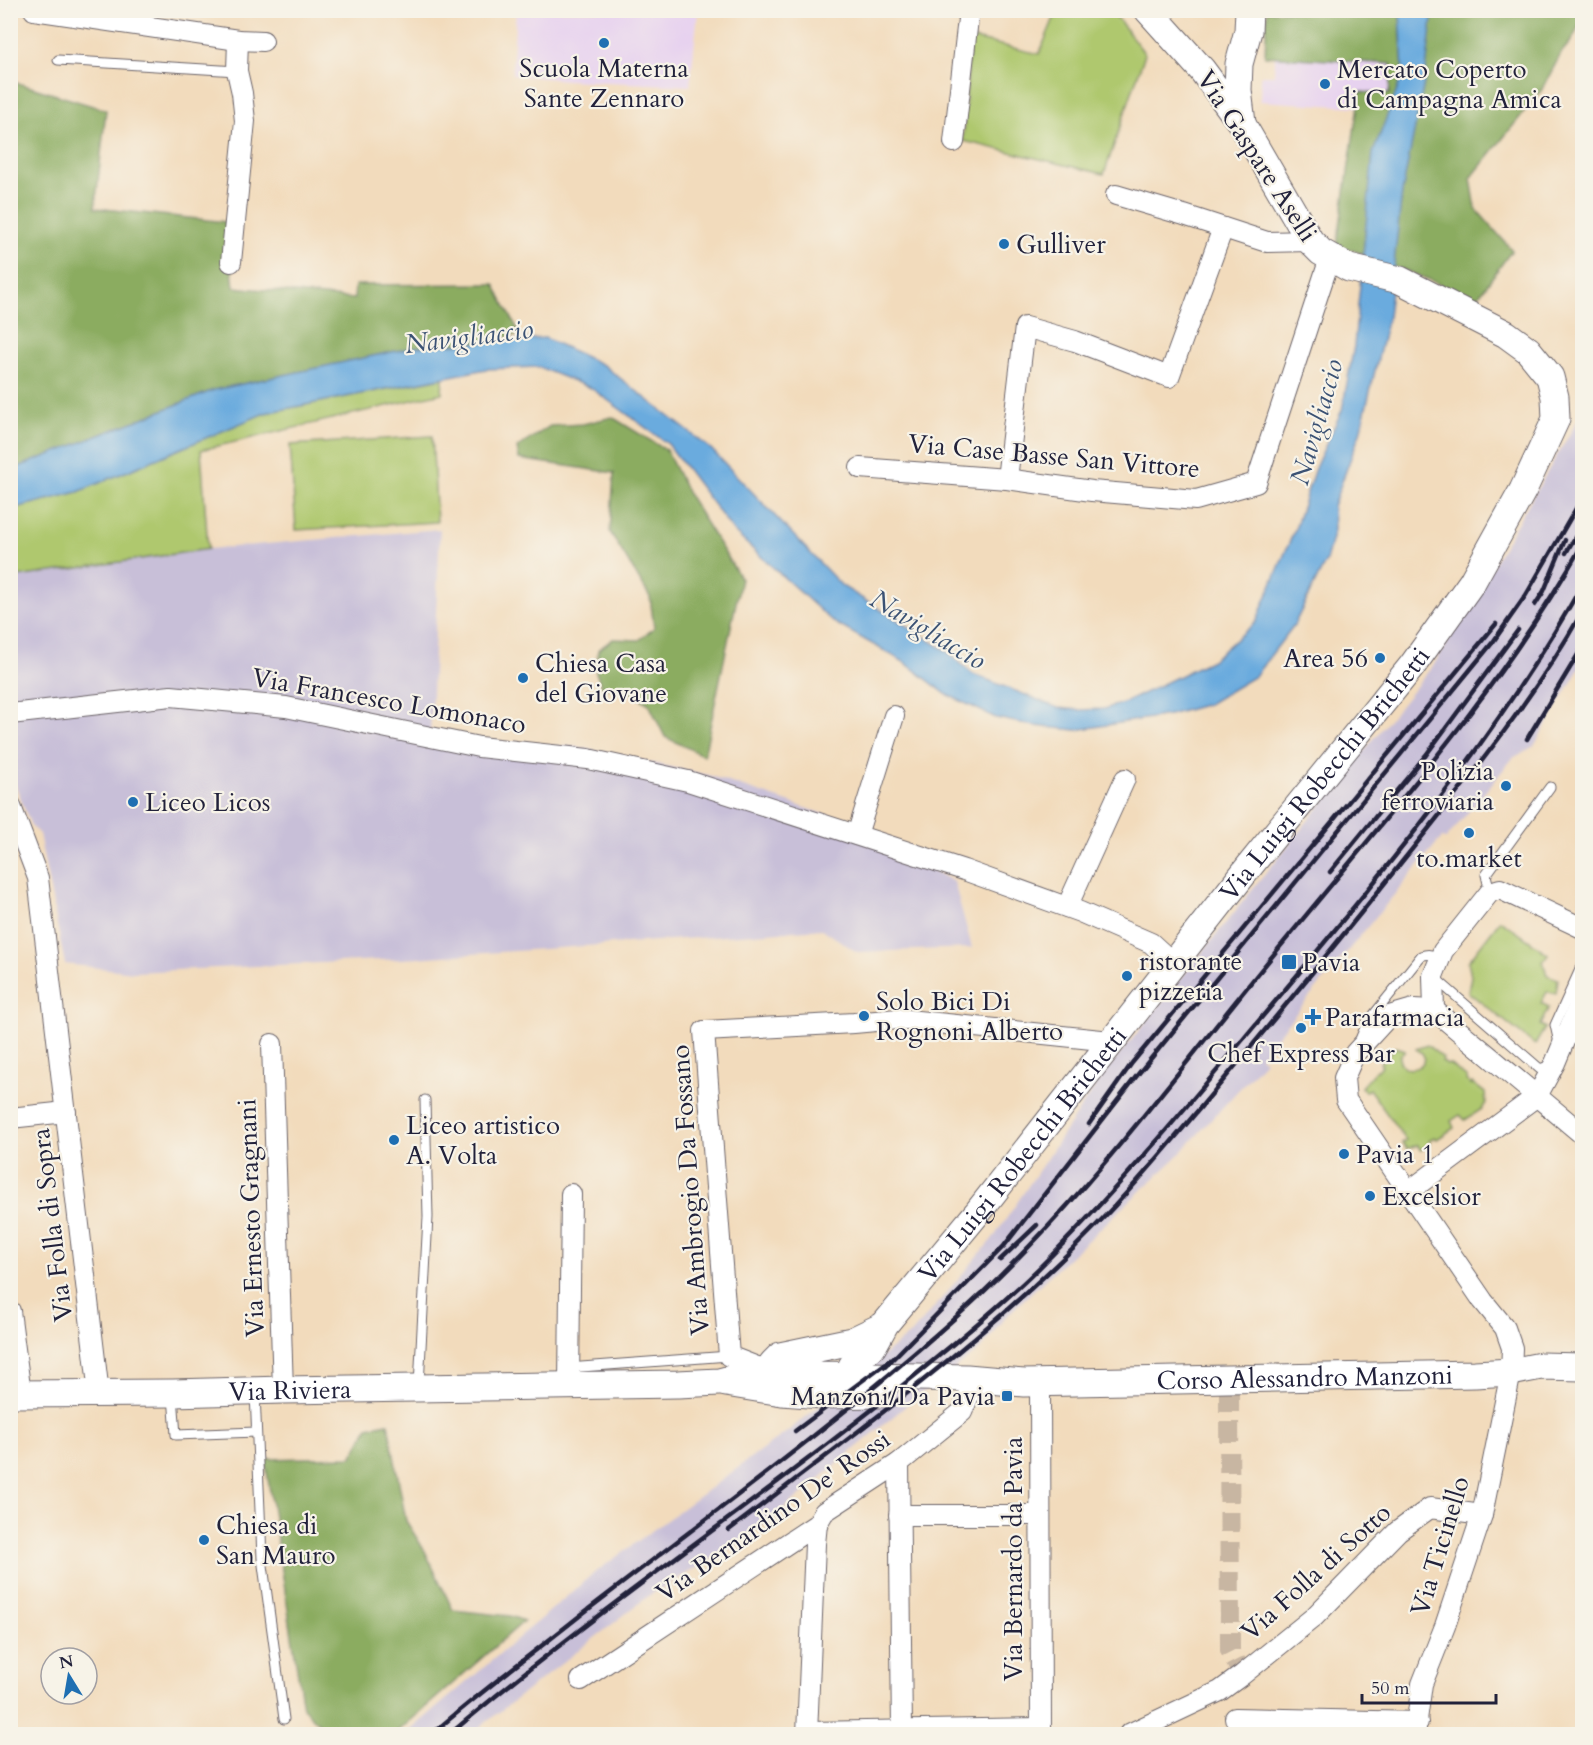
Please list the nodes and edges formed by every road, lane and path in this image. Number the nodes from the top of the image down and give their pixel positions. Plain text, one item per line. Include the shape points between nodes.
1 (34, 10) edge
2 (969, 10) edge
3 (1148, 10) edge
4 (1250, 10) edge
5 (153, 19) edge
6 (238, 40) junction
7 (263, 41) dead end
8 (58, 60) dead end
9 (237, 71) junction
10 (1242, 124) junction
11 (954, 142) dead end
12 (1116, 195) dead end
13 (1223, 228) junction
14 (1329, 255) junction
15 (231, 262) dead end
16 (860, 468) dead end
17 (1007, 478) junction
18 (10, 714) edge
19 (894, 716) dead end
20 (1125, 779) dead end
21 (1550, 787) dead end
22 (10, 804) edge
23 (857, 835) junction
24 (1490, 892) junction
25 (1067, 907) junction
26 (1582, 928) edge
27 (1174, 964) junction
28 (1582, 964) edge
29 (1435, 969) junction
30 (1582, 999) edge
31 (1434, 1010) junction
32 (1111, 1041) junction
33 (272, 1044) dead end
34 (1355, 1053) junction
35 (1558, 1056) junction
36 (1537, 1096) junction
37 (425, 1100) dead end
38 (66, 1112) junction
39 (10, 1118) edge
40 (1582, 1134) edge
41 (1408, 1192) junction
42 (571, 1194) dead end
43 (10, 1311) edge
44 (729, 1356) junction
45 (854, 1359) junction
46 (1582, 1367) edge
47 (1511, 1372) junction
48 (569, 1377) junction
49 (1032, 1383) junction
50 (773, 1384) junction
51 (821, 1385) junction
52 (968, 1386) junction
53 (419, 1388) junction
54 (283, 1390) junction
55 (255, 1391) junction
56 (173, 1393) junction
57 (16, 1394) edge
58 (99, 1394) junction
59 (256, 1432) junction
60 (899, 1463) junction
61 (899, 1515) junction
62 (1040, 1515) junction
63 (1482, 1515) junction
64 (817, 1524) junction
65 (581, 1680) dead end
66 (1220, 1691) junction
67 (284, 1719) dead end
68 (1237, 1726) edge
69 (1417, 1728) edge
70 (902, 1731) junction
71 (1041, 1731) edge
72 (808, 1733) edge
73 (1129, 1734) edge

1 - 5 street
2 - 11 street
3 - 10 street, Via Gaspare Aselli via 1202,70
4 - 10 street via 1239,64
5 - 6 street
6 - 7 street
6 - 9 street
8 - 9 lane
9 - 15 street via 245,121
10 - 14 street, Via Gaspare Aselli
12 - 13 street
13 - 14 street
13 - 17 street via 1169,377 1075,341 1025,327
14 - 17 street, Via Case Basse San Vittore via 1256,483 1196,501
14 - 27 street, Via Luigi Robecchi Brichetti via 1400,280 1506,334 1528,350 1550,377 1556,419 1523,490 1472,582 1412,666
16 - 17 street, Via Case Basse San Vittore
18 - 23 street, Via Francesco Lomonaco via 171,696 286,707 478,747 588,759 688,781
19 - 23 street
20 - 25 street
21 - 24 lane via 1486,875
22 - 38 street, Via Folla di Sopra via 38,878
23 - 25 street, Via Francesco Lomonaco
24 - 26 street via 1500,889
24 - 29 street via 1443,951
25 - 27 street, Via Francesco Lomonaco via 1151,943
27 - 32 street, Via Luigi Robecchi Brichetti
28 - 35 lane via 1555,1025
29 - 31 street
29 - 34 lane via 1434,956 1420,956 1367,1023
29 - 35 lane via 1540,1069
30 - 35 street
31 - 34 street via 1413,1009 1389,1016
31 - 36 street
32 - 44 street, Via Ambrogio Da Fossano via 898,1019 704,1031
32 - 45 street, Via Luigi Robecchi Brichetti via 978,1212
33 - 54 street, Via Ernesto Gragnani
34 - 41 street, Via Ticinello via 1344,1078 1346,1100
35 - 36 street
36 - 40 street
36 - 41 street
37 - 53 lane via 428,1217
38 - 39 street
38 - 58 street, Via Folla di Sopra
41 - 47 street, Via Ticinello via 1505,1328 1512,1348
42 - 48 street
43 - 57 street
44 - 48 lane
44 - 50 street, Via Riviera
45 - 50 street, Via Riviera via 780,1356
45 - 51 street, Via Riviera
45 - 52 street, Corso Alessandro Manzoni
46 - 47 street, Corso Alessandro Manzoni via 1541,1366
47 - 49 street, Corso Alessandro Manzoni
47 - 63 street, Via Ticinello
48 - 50 street, Via Riviera
48 - 53 street, Via Riviera
49 - 52 street, Corso Alessandro Manzoni
49 - 62 street, Via Bernardo da Pavia
50 - 51 street, Via Riviera via 791,1367
51 - 52 street, Corso Alessandro Manzoni
52 - 60 street, Via Bernardino De' Rossi via 962,1412
53 - 54 street, Via Riviera
54 - 55 street, Via Riviera
55 - 56 street, Via Riviera
55 - 59 lane
56 - 58 street, Via Riviera
56 - 59 lane via 176,1436
57 - 58 street, Via Riviera
59 - 67 lane via 262,1558
60 - 61 street
60 - 64 street, Via Bernardino De' Rossi via 824,1512
61 - 62 street
61 - 70 street
62 - 71 street, Via Bernardo da Pavia
63 - 66 street, Via Folla di Sotto via 1431,1508 1398,1530 1314,1617
63 - 69 street, Via Ticinello via 1422,1684
64 - 65 street, Via Bernardino De' Rossi
64 - 72 street
66 - 68 street
66 - 73 street, Via Folla di Sotto
68 - 69 street
70 - 71 street
70 - 72 street

